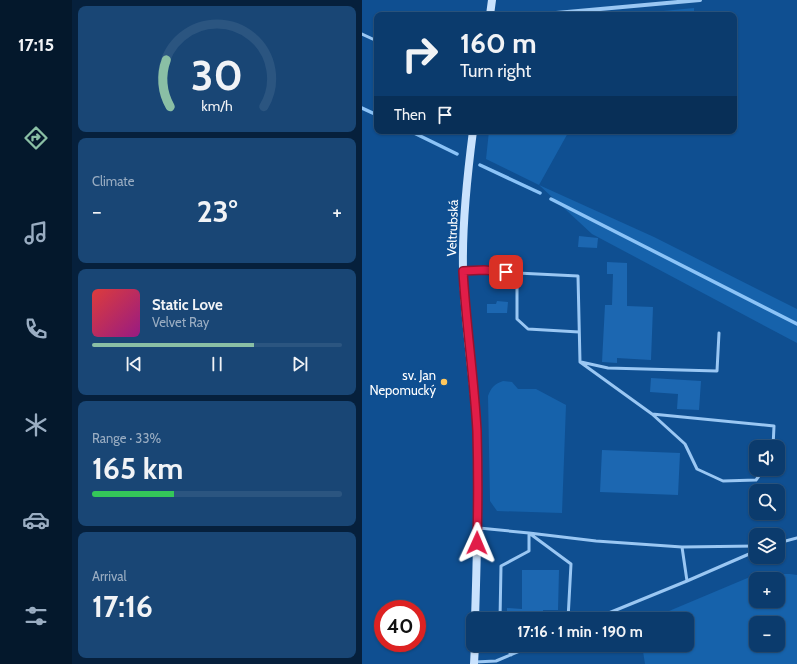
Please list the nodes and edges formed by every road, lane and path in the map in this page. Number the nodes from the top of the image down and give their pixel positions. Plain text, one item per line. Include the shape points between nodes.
1 (492, 0) edge
2 (700, 0) edge
3 (490, 12) edge
4 (567, 12) edge
5 (362, 34) edge
6 (374, 40) edge
7 (473, 134) edge
8 (463, 271) junction
9 (517, 274) junction
10 (579, 332) junction
11 (719, 333) dead end
12 (580, 362) junction
13 (652, 414) junction
14 (773, 440) edge
15 (759, 476) edge
16 (477, 528) junction
17 (529, 533) junction
18 (797, 538) edge
19 (785, 541) edge
20 (749, 546) edge
21 (682, 547) junction
22 (749, 554) edge
23 (687, 581) junction
24 (475, 612) edge
25 (500, 612) edge
26 (568, 612) edge
27 (611, 612) edge
28 (474, 652) edge
29 (510, 652) edge
30 (518, 652) edge
31 (511, 655) junction
32 (474, 663) edge

1 - 3 street
2 - 4 street
5 - 6 lane
7 - 8 street, Veltrubská via 467,174
8 - 9 lane via 484,270
8 - 16 street, Veltrubská via 476,430
9 - 10 lane via 517,319 528,329
9 - 10 lane via 578,276
10 - 12 lane
11 - 12 lane via 717,371 608,368
12 - 13 lane
13 - 14 lane via 774,426
13 - 15 lane via 685,444 698,469 723,481 756,480
16 - 17 lane
16 - 24 street, Veltrubská
17 - 21 lane
17 - 25 lane via 529,551 501,566
17 - 26 lane via 571,564
18 - 19 lane
20 - 21 lane
21 - 23 lane
22 - 23 lane
23 - 27 lane
28 - 32 street
29 - 31 lane
30 - 31 lane
31 - 32 lane via 496,661

